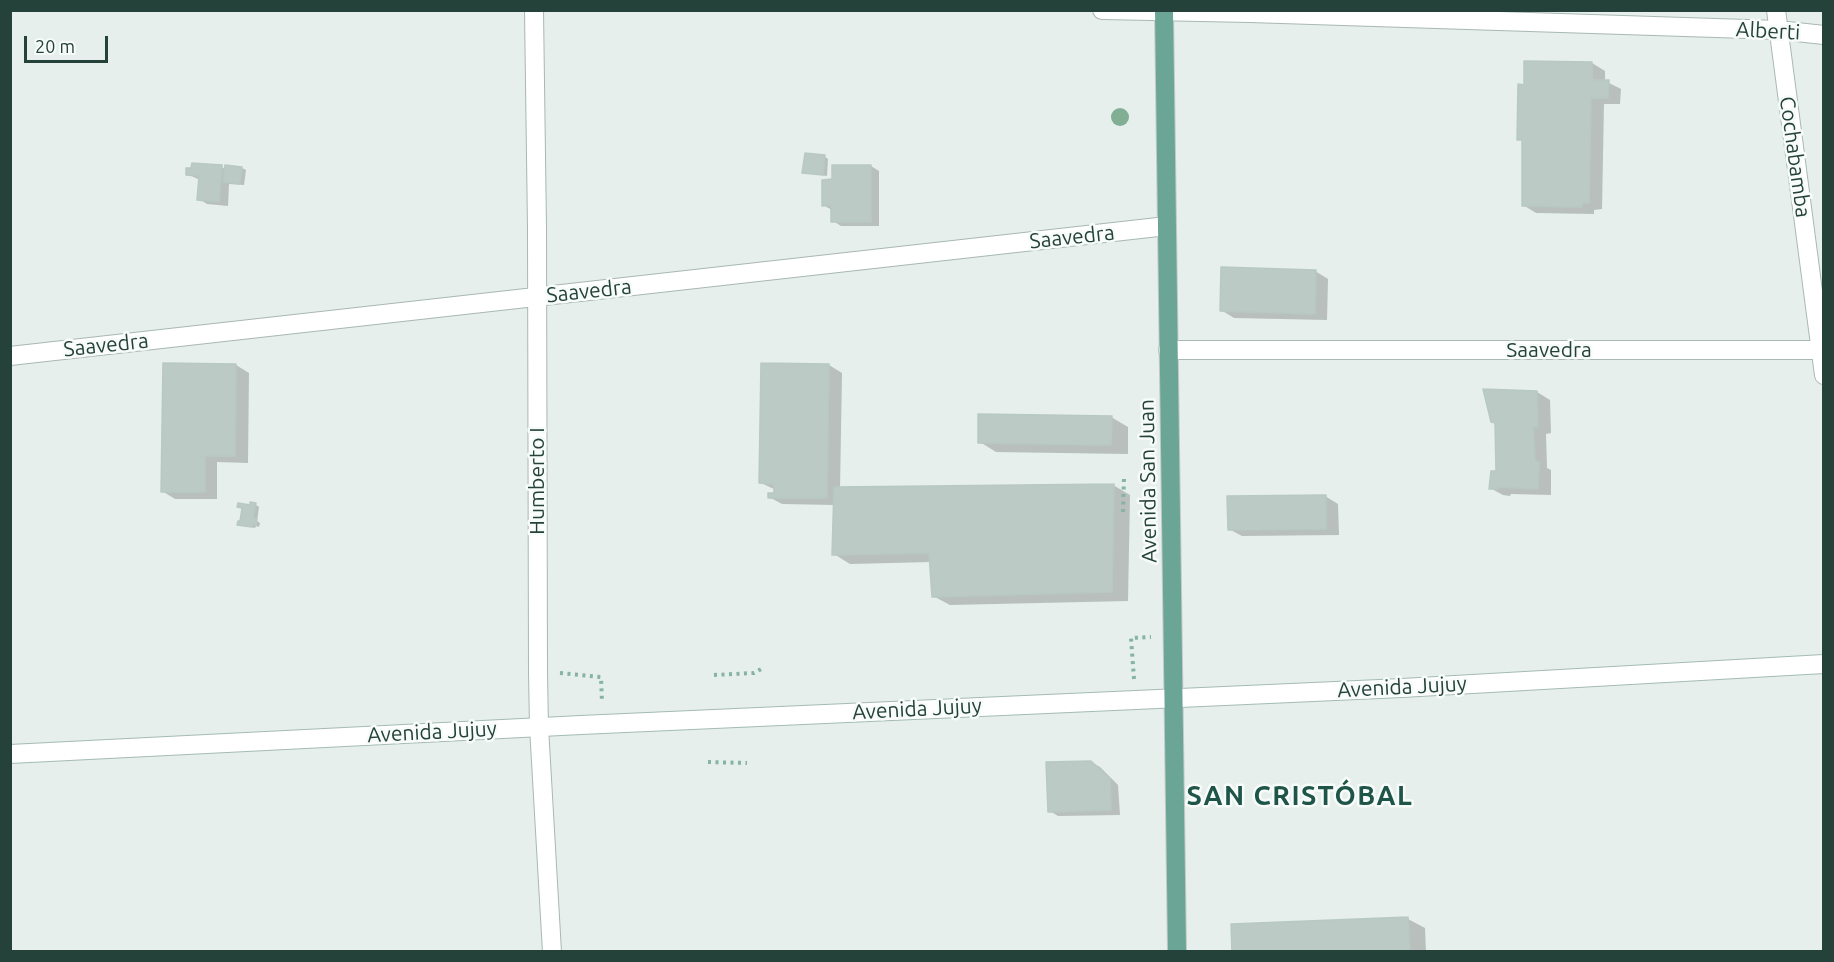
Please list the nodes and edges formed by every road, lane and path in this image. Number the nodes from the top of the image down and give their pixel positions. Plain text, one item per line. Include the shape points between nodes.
1 (534, 10) edge
2 (1102, 10) edge
3 (1776, 10) edge
4 (1164, 11) edge
5 (1778, 30) junction
6 (1824, 35) edge
7 (1167, 226) junction
8 (537, 297) junction
9 (1168, 350) junction
10 (1821, 350) junction
11 (10, 356) edge
12 (1824, 375) edge
13 (1124, 477) dead end
14 (1123, 512) dead end
15 (1173, 636) junction
16 (1824, 664) edge
17 (763, 668) dead end
18 (538, 672) junction
19 (714, 675) dead end
20 (602, 676) dead end
21 (1174, 697) junction
22 (1135, 698) junction
23 (539, 727) junction
24 (10, 754) edge
25 (708, 762) dead end
26 (747, 763) dead end
27 (552, 951) edge
28 (1177, 951) edge

1 - 8 street, Humberto I
2 - 4 street, Alberti
3 - 5 street, Cochabamba
4 - 5 street, Alberti
4 - 7 main road, Avenida San Juan
5 - 6 street, Alberti
5 - 10 street, Cochabamba
7 - 8 street, Saavedra
7 - 9 main road, Avenida San Juan
8 - 11 street, Saavedra
8 - 18 street, Humberto I
9 - 10 street, Saavedra
9 - 15 main road, Avenida San Juan
10 - 12 street, Cochabamba
13 - 14 path
15 - 21 main road, Avenida San Juan
15 - 22 path via 1131,638
16 - 21 street, Avenida Jujuy
17 - 19 path via 754,673
18 - 20 path
18 - 23 street, Humberto I
21 - 22 street, Avenida Jujuy
21 - 28 main road, Avenida San Juan
22 - 23 street, Avenida Jujuy
23 - 24 street, Avenida Jujuy
23 - 27 street, Humberto I
25 - 26 path

